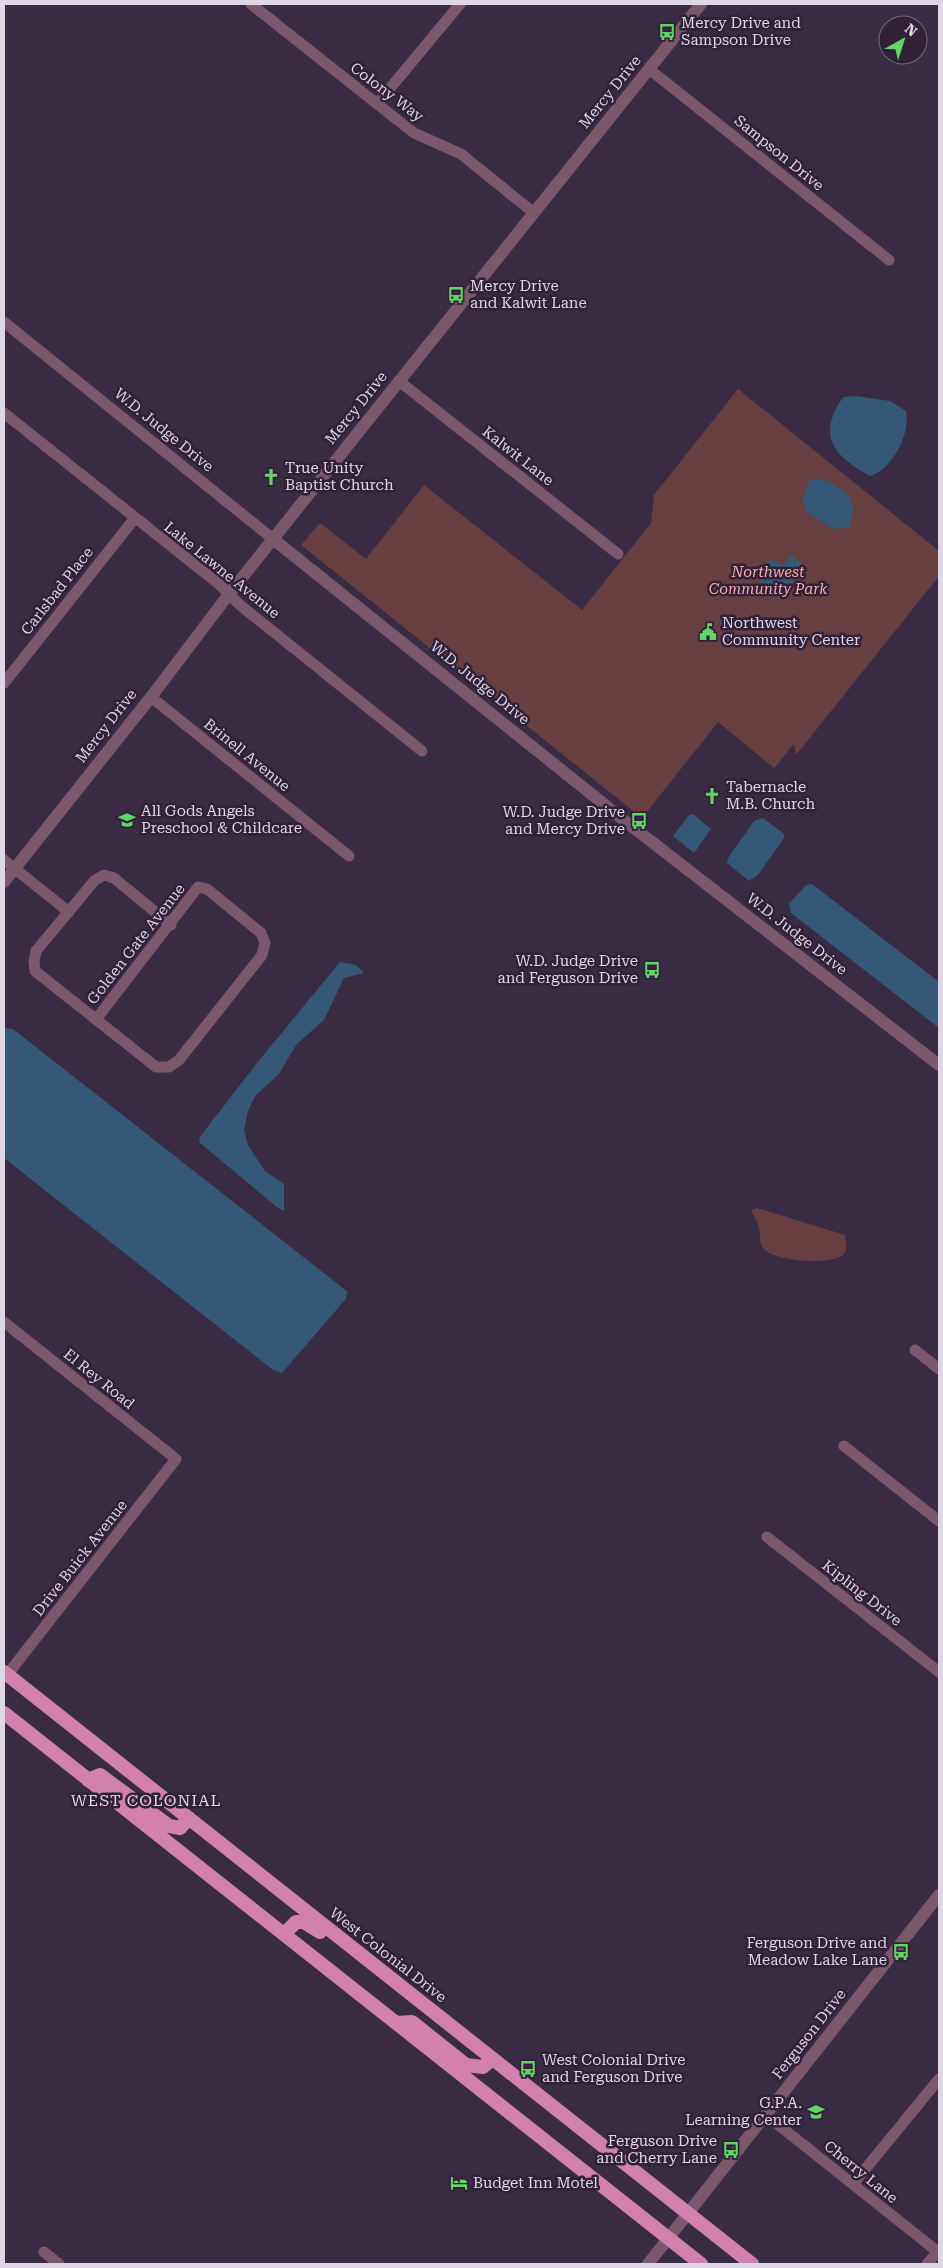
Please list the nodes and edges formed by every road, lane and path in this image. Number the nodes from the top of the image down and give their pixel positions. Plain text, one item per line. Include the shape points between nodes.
1 (251, 4) edge
2 (460, 4) edge
3 (701, 4) edge
4 (650, 69) junction
5 (377, 104) junction
6 (534, 213) junction
7 (889, 260) dead end
8 (4, 322) edge
9 (399, 380) junction
10 (4, 413) edge
11 (134, 518) junction
12 (273, 539) junction
13 (618, 554) dead end
14 (229, 594) junction
15 (4, 683) edge
16 (150, 697) junction
17 (422, 751) dead end
18 (349, 856) dead end
19 (4, 860) edge
20 (14, 868) junction
21 (4, 882) edge
22 (69, 912) junction
23 (171, 925) junction
24 (97, 1018) junction
25 (939, 1065) edge
26 (4, 1322) edge
27 (915, 1350) dead end
28 (939, 1369) edge
29 (844, 1446) dead end
30 (176, 1460) joint
31 (939, 1521) edge
32 (767, 1537) dead end
33 (939, 1672) edge
34 (6, 1673) edge
35 (4, 1713) edge
36 (88, 1780) junction
37 (189, 1818) junction
38 (939, 1895) edge
39 (284, 1934) junction
40 (381, 1970) junction
41 (396, 2023) junction
42 (492, 2059) junction
43 (939, 2078) edge
44 (766, 2115) junction
45 (853, 2184) junction
46 (687, 2213) junction
47 (668, 2238) junction
48 (938, 2251) edge
49 (44, 2252) dead end
50 (59, 2264) edge
51 (648, 2264) edge
52 (702, 2264) edge
53 (752, 2264) edge
54 (928, 2264) edge

1 - 5 street, Colony Way
2 - 5 street
3 - 4 street, Mercy Drive
4 - 6 street, Mercy Drive
4 - 7 street, Sampson Drive
5 - 6 street, Colony Way via 414,133 461,154
6 - 9 street, Mercy Drive
8 - 12 street, W.D. Judge Drive
9 - 12 street, Mercy Drive
9 - 13 street, Kalwit Lane
10 - 11 street, Lake Lawne Avenue
11 - 14 street, Lake Lawne Avenue
11 - 15 street, Carlsbad Place
12 - 14 street, Mercy Drive
12 - 25 street, W.D. Judge Drive via 625,821
14 - 16 street, Mercy Drive
14 - 17 street, Lake Lawne Avenue
16 - 18 street, Brinell Avenue
16 - 20 street, Mercy Drive
19 - 20 street
20 - 21 street, Mercy Drive
20 - 22 street
22 - 23 street via 94,880 104,875 114,878
22 - 24 street via 36,951 36,971
23 - 24 street, Golden Gate Avenue
23 - 24 street, Golden Gate Avenue via 198,887 207,889 261,933 265,943 262,955 179,1060 169,1067 156,1066
26 - 30 street, El Rey Road
27 - 28 street
29 - 31 street
30 - 34 street, Drive Buick Avenue
32 - 33 street, Kipling Drive
34 - 37 highway, West Colonial Drive
35 - 36 highway
36 - 37 highway via 100,1775 169,1826 180,1828
36 - 39 highway
37 - 40 highway, West Colonial Drive
38 - 44 street, Ferguson Drive
39 - 40 highway via 296,1922 304,1922 368,1969
39 - 41 highway
40 - 42 highway, West Colonial Drive
41 - 42 highway via 412,2022 466,2065 483,2068
41 - 47 highway
42 - 46 highway, West Colonial Drive
43 - 45 street
44 - 45 street, Cherry Lane
44 - 46 street, Ferguson Drive
45 - 48 street, Cherry Lane
46 - 47 street, Ferguson Drive
46 - 53 highway, West Colonial Drive
47 - 51 street, Ferguson Drive
47 - 52 highway
48 - 54 street
49 - 50 street

